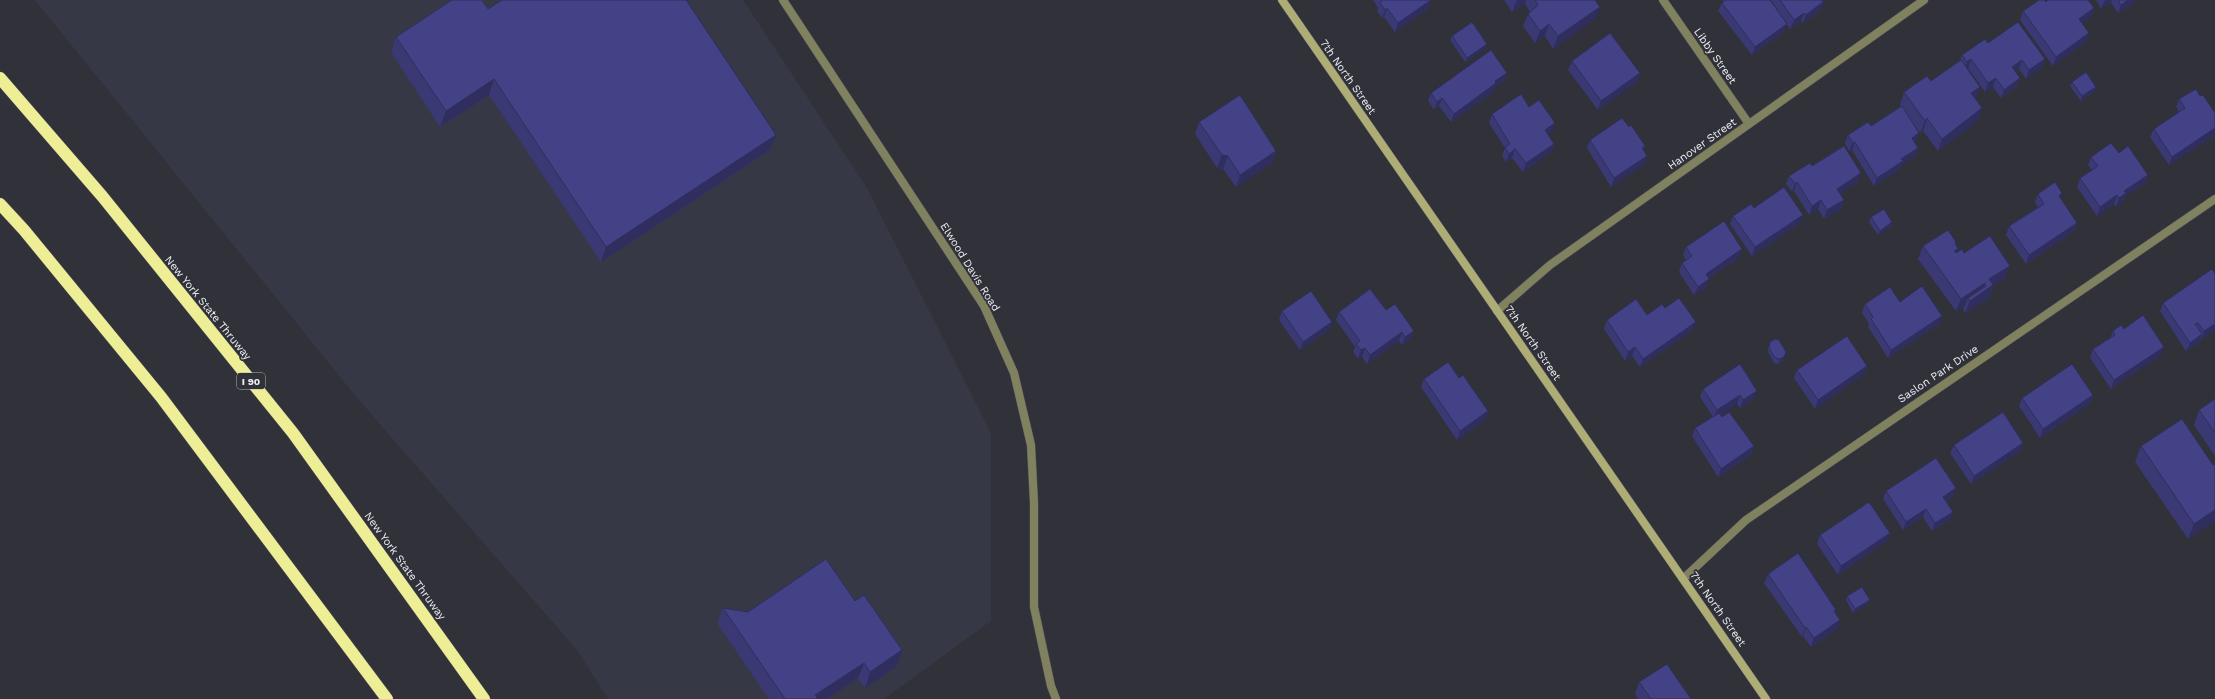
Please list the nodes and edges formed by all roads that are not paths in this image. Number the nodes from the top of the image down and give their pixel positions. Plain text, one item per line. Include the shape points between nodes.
1 (783, 0) edge
2 (1282, 0) edge
3 (1663, 0) edge
4 (1924, 0) edge
5 (0, 78) edge
6 (1749, 124) junction
7 (2215, 199) edge
8 (0, 204) edge
9 (1497, 311) junction
10 (1683, 579) junction
11 (387, 699) edge
12 (484, 699) edge
13 (1056, 699) edge
14 (1766, 699) edge

1 - 13 street, Elwood Davis Road via 984,306 1014,373 1031,445 1034,607
2 - 9 street, 7th North Street
3 - 6 street, Libby Street
4 - 6 street, Hanover Street
5 - 12 highway, New York State Thruway / I 90 via 102,196 293,433
6 - 9 street, Hanover Street via 1550,266
7 - 10 street, Saslon Park Drive via 1746,520
8 - 11 highway via 161,397
9 - 10 street, 7th North Street
10 - 14 street, 7th North Street

